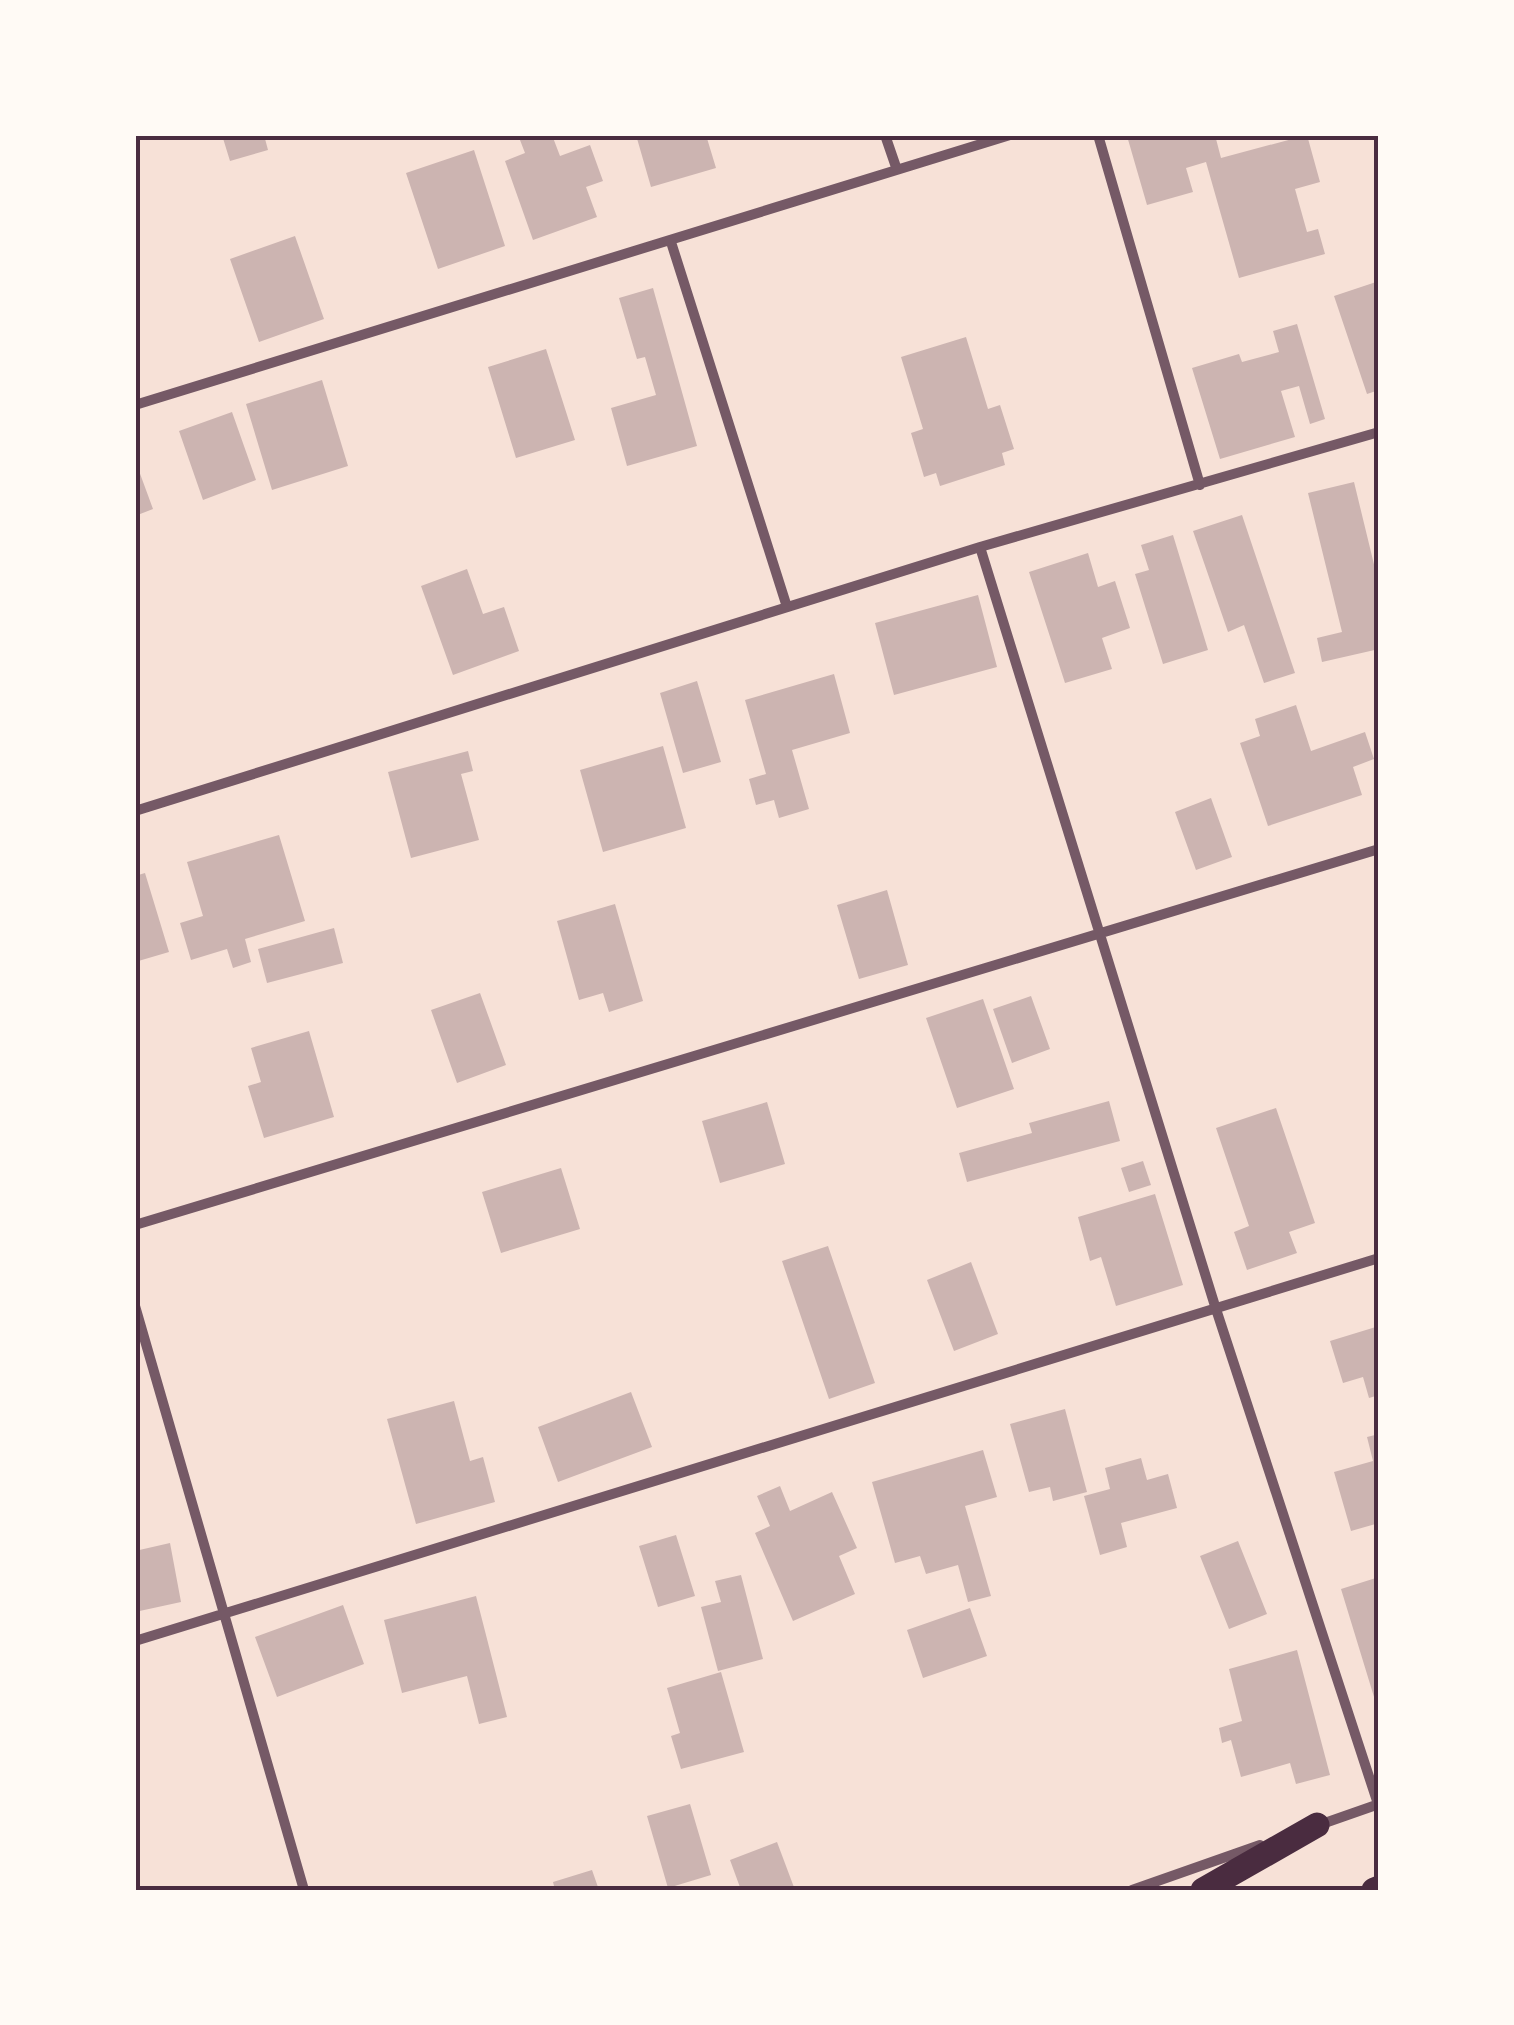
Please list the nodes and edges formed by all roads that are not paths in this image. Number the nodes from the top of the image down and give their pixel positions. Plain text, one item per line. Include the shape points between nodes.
1 (886, 135) edge
2 (1010, 135) edge
3 (1098, 135) edge
4 (896, 167) junction
5 (671, 242) junction
6 (135, 405) edge
7 (1379, 432) edge
8 (1200, 485) junction
9 (980, 547) junction
10 (787, 607) junction
11 (135, 811) edge
12 (1379, 848) edge
13 (1101, 936) junction
14 (135, 1225) edge
15 (1379, 1258) edge
16 (135, 1306) edge
17 (1215, 1306) junction
18 (224, 1614) junction
19 (135, 1641) edge
20 (1379, 1804) edge
21 (1317, 1825) junction
22 (304, 1890) edge
23 (1132, 1890) edge
24 (1203, 1890) edge

1 - 4 street
2 - 4 street
3 - 8 street
4 - 5 street
5 - 6 street
5 - 10 street
7 - 8 street
8 - 9 street
9 - 10 street
9 - 13 street
10 - 11 street
12 - 13 street
13 - 14 street
13 - 17 street
15 - 17 street
16 - 18 street
17 - 18 street
17 - 20 street
18 - 19 street
18 - 22 street
20 - 21 street
21 - 23 street
21 - 24 main road

